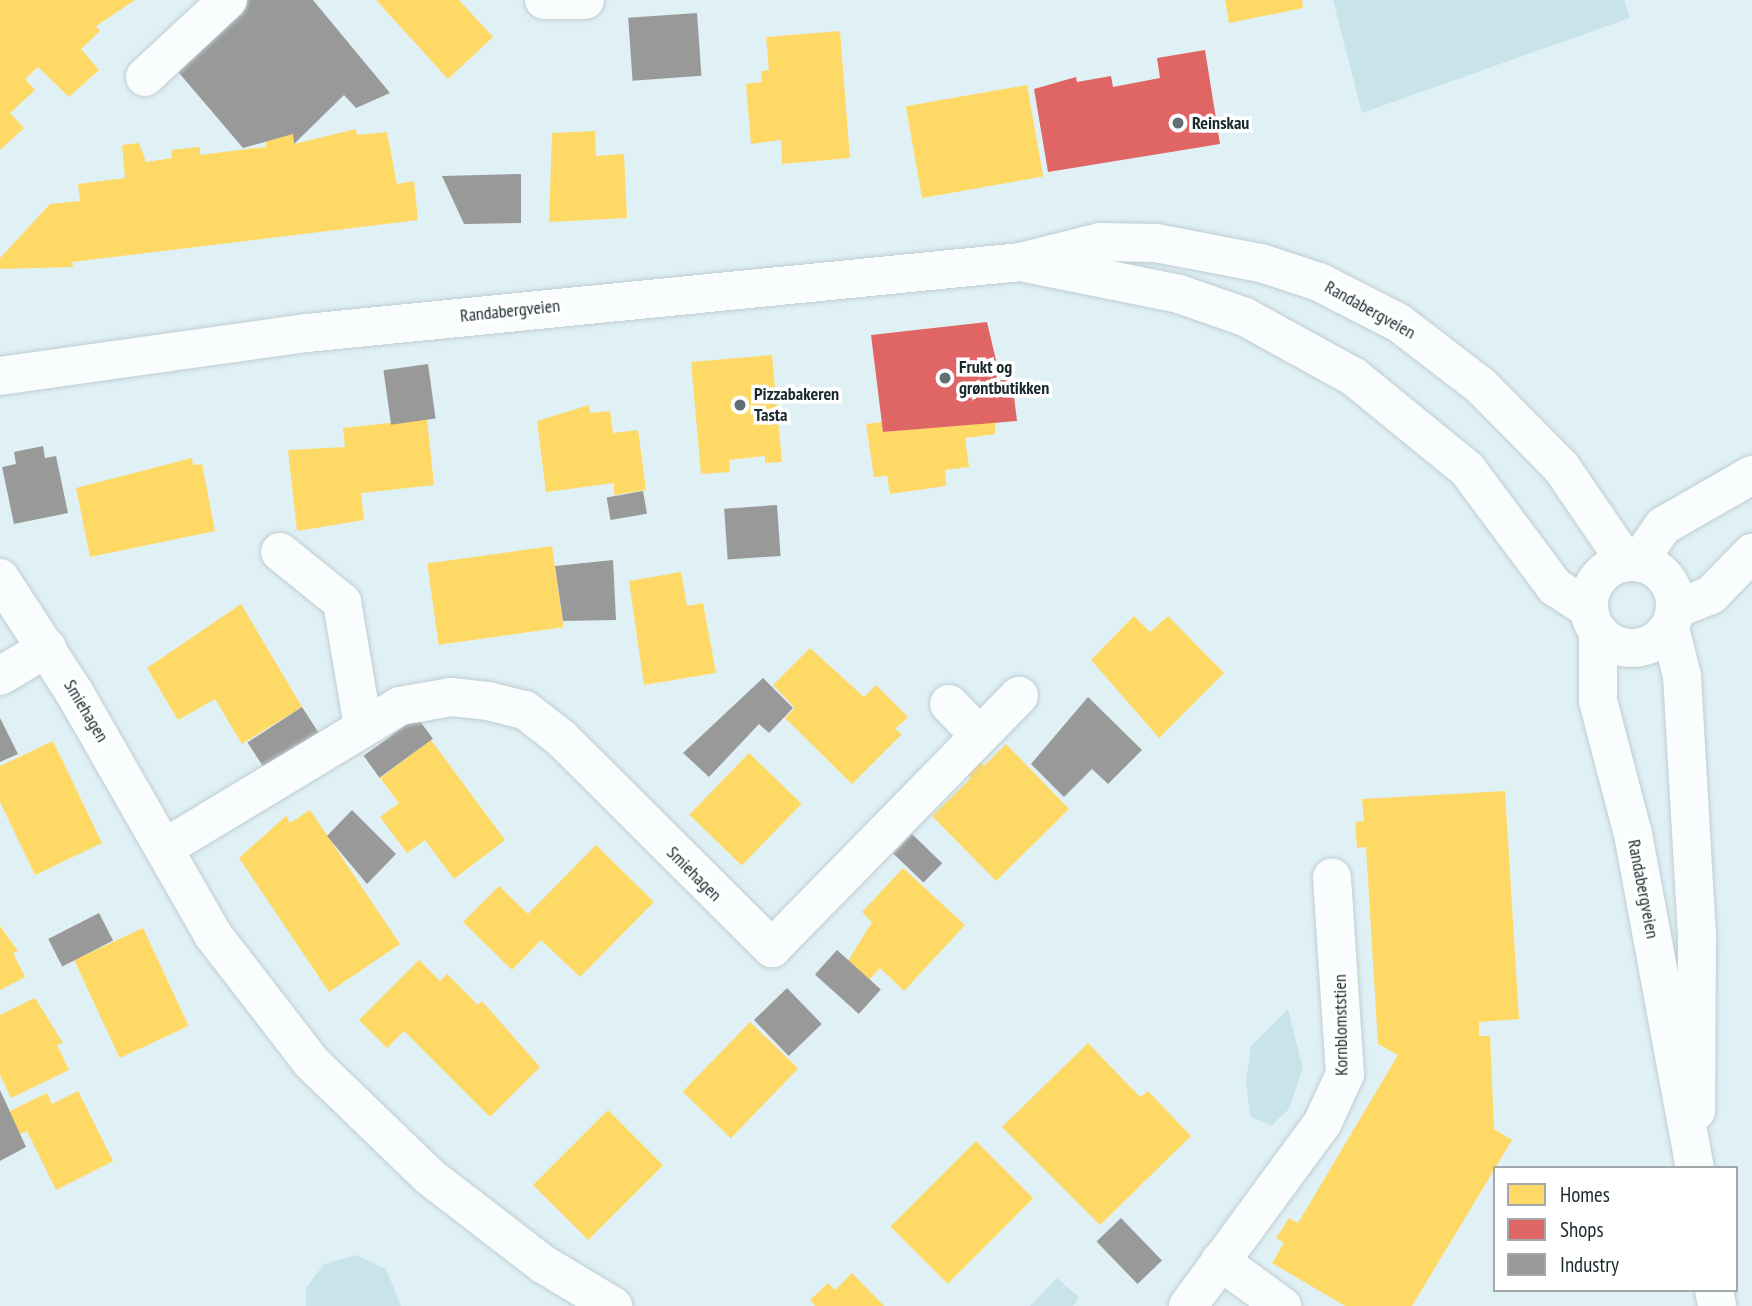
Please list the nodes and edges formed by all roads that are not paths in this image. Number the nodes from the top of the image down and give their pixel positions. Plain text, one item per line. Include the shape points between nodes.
1 (228, 0) edge
2 (544, 0) edge
3 (585, 0) edge
4 (145, 77) dead end
5 (1021, 262) junction
6 (0, 376) edge
7 (1752, 475) edge
8 (280, 552) dead end
9 (1752, 554) edge
10 (1632, 562) junction
11 (0, 578) edge
12 (1673, 619) junction
13 (1594, 620) junction
14 (47, 648) junction
15 (0, 676) edge
16 (1019, 696) dead end
17 (949, 704) dead end
18 (363, 726) junction
19 (978, 734) junction
20 (166, 847) junction
21 (1332, 877) dead end
22 (1694, 1158) edge
23 (1220, 1261) junction
24 (566, 1294) edge
25 (613, 1306) edge
26 (1188, 1306) edge
27 (1282, 1306) edge

1 - 4 main road
2 - 3 main road
5 - 6 main road, Randabergveien via 321,331
5 - 10 main road, Randabergveien via 1074,245 1156,243 1261,263 1363,304 1444,354 1514,418 1589,499
5 - 13 main road, Randabergveien via 1179,294 1245,317 1354,377 1467,469 1555,587
7 - 10 main road via 1663,526
8 - 18 main road via 342,602
9 - 12 main road via 1710,595
10 - 12 main road via 1663,574
10 - 13 main road via 1598,578
11 - 14 main road, Smiehagen
12 - 13 main road via 1643,648 1610,643
12 - 22 main road, Randabergveien via 1682,676 1697,933 1701,1043
13 - 22 main road, Randabergveien via 1598,701 1633,834 1669,1047
14 - 15 main road
14 - 20 main road, Smiehagen
16 - 19 main road, Smiehagen
17 - 19 main road
18 - 19 main road, Smiehagen via 400,706 451,697 525,710 772,948
18 - 20 main road, Smiehagen
20 - 24 main road, Smiehagen via 213,935 320,1072 430,1177
21 - 23 main road, Kornblomststien via 1345,1074 1323,1122
23 - 26 main road, Kornblomststien
23 - 27 main road
24 - 25 main road, Smiehagen

